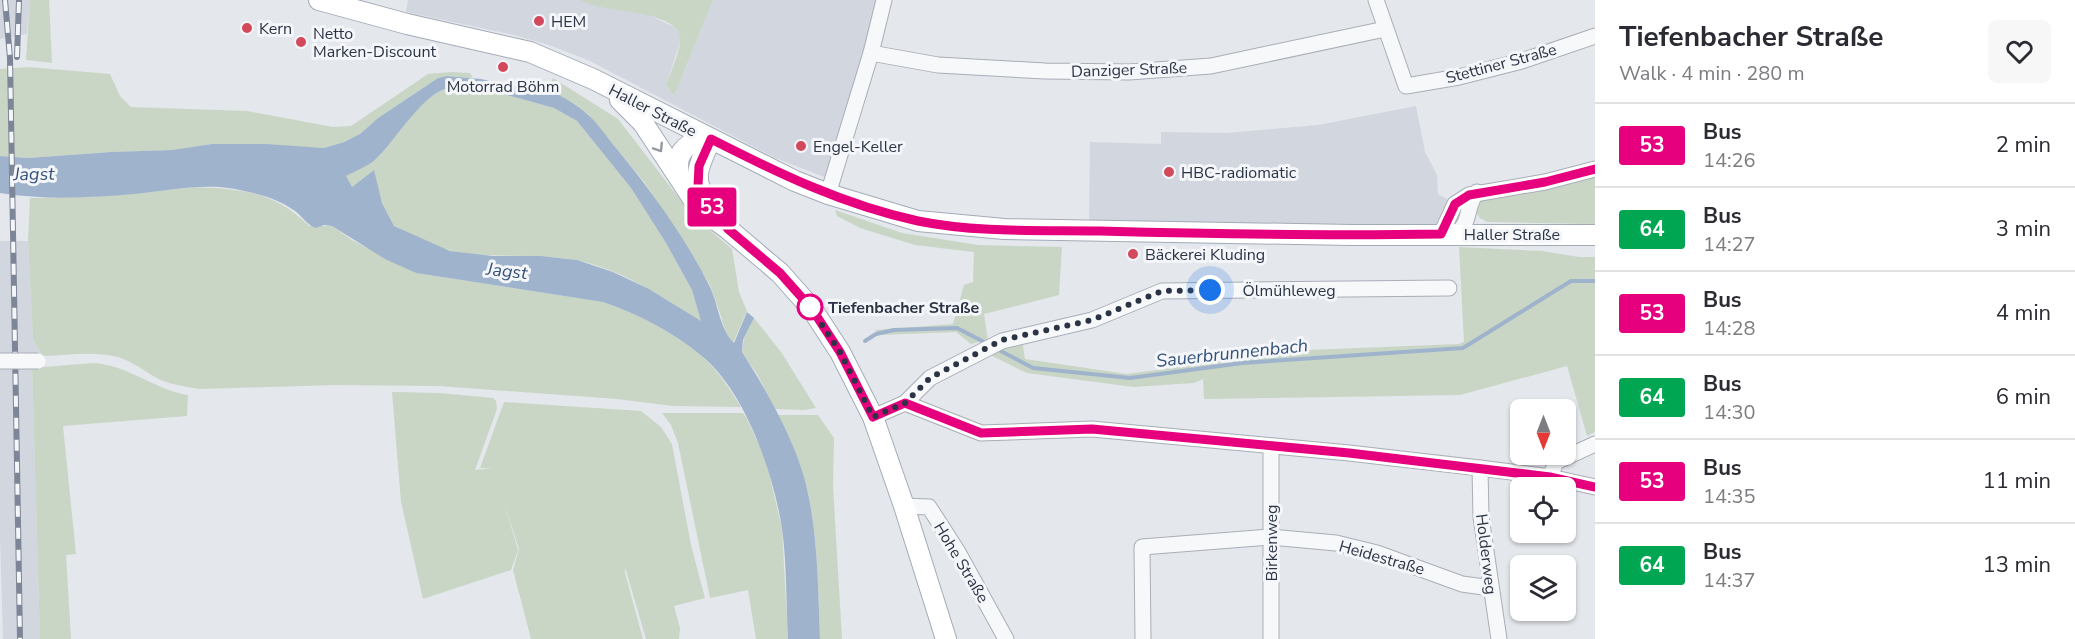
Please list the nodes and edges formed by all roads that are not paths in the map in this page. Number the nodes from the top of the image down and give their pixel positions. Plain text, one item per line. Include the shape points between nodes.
1 (322, 0) edge
2 (884, 0) edge
3 (1376, 0) edge
4 (1385, 29) junction
5 (1595, 36) edge
6 (871, 53) junction
7 (607, 87) junction
8 (708, 138) junction
9 (1595, 169) edge
10 (681, 183) junction
11 (1477, 192) junction
12 (828, 194) junction
13 (1469, 210) junction
14 (728, 229) junction
15 (1448, 234) junction
16 (1486, 234) junction
17 (1595, 235) edge
18 (1449, 288) dead end
19 (0, 361) edge
20 (38, 361) dead end
21 (905, 403) junction
22 (873, 417) junction
23 (1595, 444) edge
24 (1271, 447) junction
25 (1480, 468) junction
26 (1550, 477) joint
27 (1576, 483) edge
28 (1595, 487) edge
29 (904, 506) junction
30 (1270, 537) junction
31 (1491, 588) junction
32 (945, 639) edge
33 (1006, 639) edge
34 (1143, 639) edge
35 (1271, 639) edge
36 (1499, 639) edge

1 - 7 main road, Haller Straße via 530,52
2 - 6 street
3 - 4 street
4 - 5 street, Stettiner Straße via 1406,86 1522,62
4 - 6 street, Danziger Straße via 1211,66 1129,72 939,65
6 - 12 street
7 - 8 main road, Haller Straße
7 -> 10 main road via 643,123
8 - 10 main road via 687,145 680,156
8 - 12 main road, Haller Straße
8 - 14 main road via 699,166 698,186
9 - 11 street via 1545,182
10 - 14 main road via 706,213
11 - 13 street
11 - 15 street via 1455,204
12 - 15 main road, Haller Straße via 918,220 1004,229 1351,236
13 - 15 street via 1465,227
13 - 16 street
14 - 22 main road via 780,273 812,309 840,352
15 - 16 main road, Haller Straße
16 - 17 main road, Haller Straße
18 - 21 street, Ölmühleweg via 1162,291 1092,320 1002,340 930,378
19 - 20 street, bridge
21 - 22 street
21 - 24 street via 981,433 1092,429
22 - 29 main road
23 - 26 street via 1556,462
24 - 25 street
24 - 30 street, Birkenweg
25 - 26 street
25 - 31 street, Holderweg via 1481,517
27 - 28 street
29 - 32 main road
29 - 33 street, Hohe Straße via 929,507
30 - 31 street, Heidestraße via 1336,543 1377,553 1462,584
30 - 34 street, Heidestraße via 1142,547
30 - 35 street, Birkenweg
31 - 36 street, Holderweg

